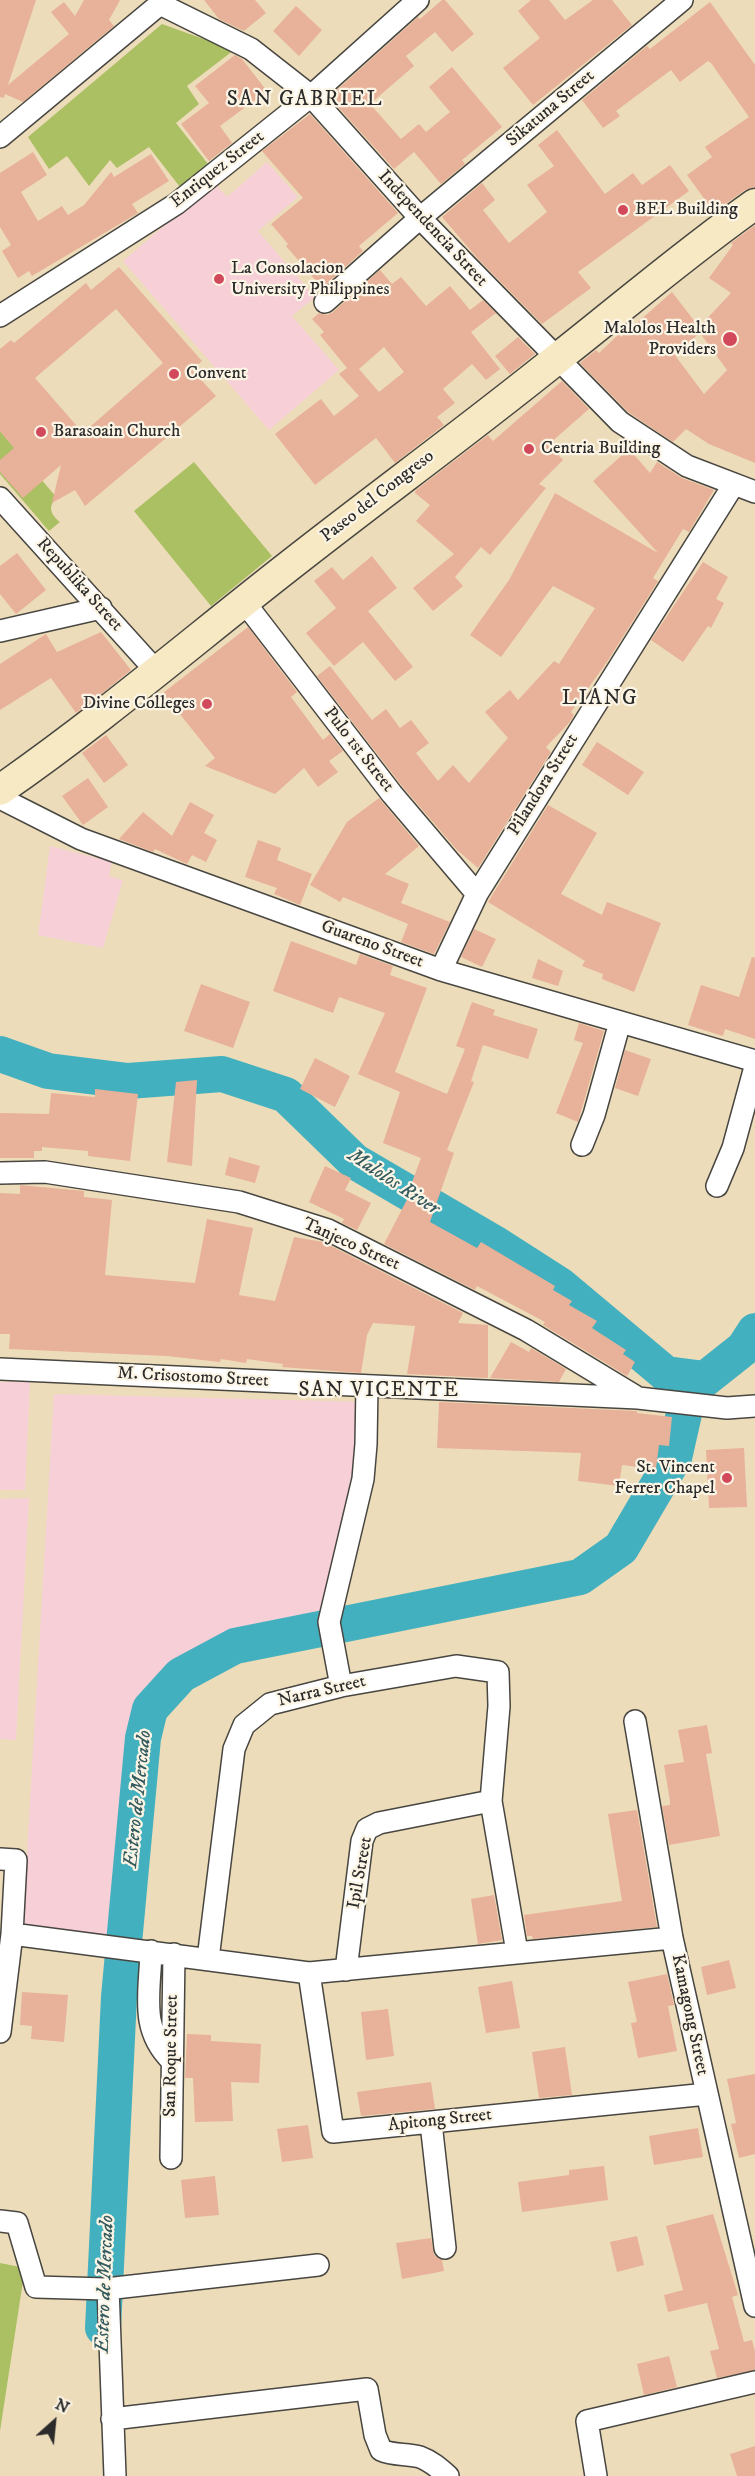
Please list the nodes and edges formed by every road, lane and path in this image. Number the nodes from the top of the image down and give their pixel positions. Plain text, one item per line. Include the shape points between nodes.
1 (418, 0) edge
2 (682, 0) edge
3 (311, 96) junction
4 (0, 137) edge
5 (755, 204) edge
6 (420, 218) junction
7 (324, 302) dead end
8 (0, 316) edge
9 (556, 360) junction
10 (734, 484) junction
11 (755, 492) edge
12 (0, 498) edge
13 (245, 603) junction
14 (101, 608) junction
15 (0, 631) edge
16 (158, 673) junction
17 (0, 790) edge
18 (0, 798) edge
19 (477, 894) junction
20 (441, 970) junction
21 (620, 1022) junction
22 (755, 1061) edge
23 (755, 1067) edge
24 (582, 1145) dead end
25 (0, 1173) edge
26 (717, 1186) dead end
27 (0, 1370) edge
28 (367, 1386) junction
29 (638, 1398) junction
30 (755, 1406) edge
31 (341, 1686) junction
32 (635, 1721) dead end
33 (490, 1801) junction
34 (8, 1860) edge
35 (12, 1934) junction
36 (672, 1938) junction
37 (143, 1950) junction
38 (517, 1952) junction
39 (174, 1954) junction
40 (208, 1959) junction
41 (346, 1970) junction
42 (309, 1973) junction
43 (0, 2032) edge
44 (172, 2061) junction
45 (707, 2094) junction
46 (431, 2123) junction
47 (171, 2158) dead end
48 (0, 2220) edge
49 (445, 2248) dead end
50 (318, 2265) dead end
51 (107, 2289) junction
52 (755, 2306) edge
53 (755, 2382) edge
54 (112, 2419) junction
55 (115, 2476) edge
56 (448, 2476) edge
57 (596, 2476) edge

1 - 3 street, Enriquez Street
2 - 6 street, Sikatuna Street
3 - 4 street, Independencia Street via 251,49 160,4
3 - 6 street, Independencia Street
3 - 8 street, Enriquez Street via 176,204
5 - 9 main road, Paseo del Congreso via 705,239
6 - 7 street, Sikatuna Street
6 - 9 street, Independencia Street
9 - 10 street, Independencia Street via 620,422 687,466
9 - 13 main road, Paseo del Congreso
10 - 11 street, Independencia Street
10 - 19 street, Pilandora Street
12 - 14 street, Republika Street
13 - 16 main road, Paseo del Congreso
13 - 19 street, Pulo 1st Street via 392,795
14 - 15 street
14 - 16 street, Republika Street
16 - 17 main road, Paseo del Congreso
18 - 20 street, Guareno Street via 81,839
19 - 20 street, Pilandora Street
20 - 21 street, Guareno Street
21 - 22 street, Guareno Street
21 - 24 street
23 - 26 street via 733,1148
25 - 29 street, Tanjeco Street via 45,1173 239,1202 328,1230 526,1330
27 - 28 street, M. Crisostomo Street
28 - 29 street, M. Crisostomo Street
28 - 31 street via 363,1479 329,1622
29 - 30 street, M. Crisostomo Street via 727,1408
31 - 33 street, Narra Street via 456,1666 498,1672 499,1706
31 - 40 street, Narra Street via 270,1704 244,1725 234,1749
32 - 36 street, Kamagong Street
33 - 38 street
33 - 41 street, Ipil Street via 379,1823 368,1829 362,1841
34 - 35 street
35 - 37 street
35 - 43 street
36 - 38 street
36 - 45 street, Kamagong Street
37 - 39 street
37 - 44 street via 152,2033 158,2047
38 - 41 street
39 - 40 street
39 - 44 street, San Roque Street
40 - 42 street
41 - 42 street
42 - 46 street, Apitong Street via 333,2132
44 - 47 street, San Roque Street
45 - 46 street, Apitong Street
45 - 52 street, Kamagong Street
46 - 49 street
48 - 51 street via 17,2223 36,2287
50 - 51 street
51 - 54 street
53 - 57 street via 587,2421
54 - 55 street
54 - 56 street via 367,2389 381,2450 434,2463

